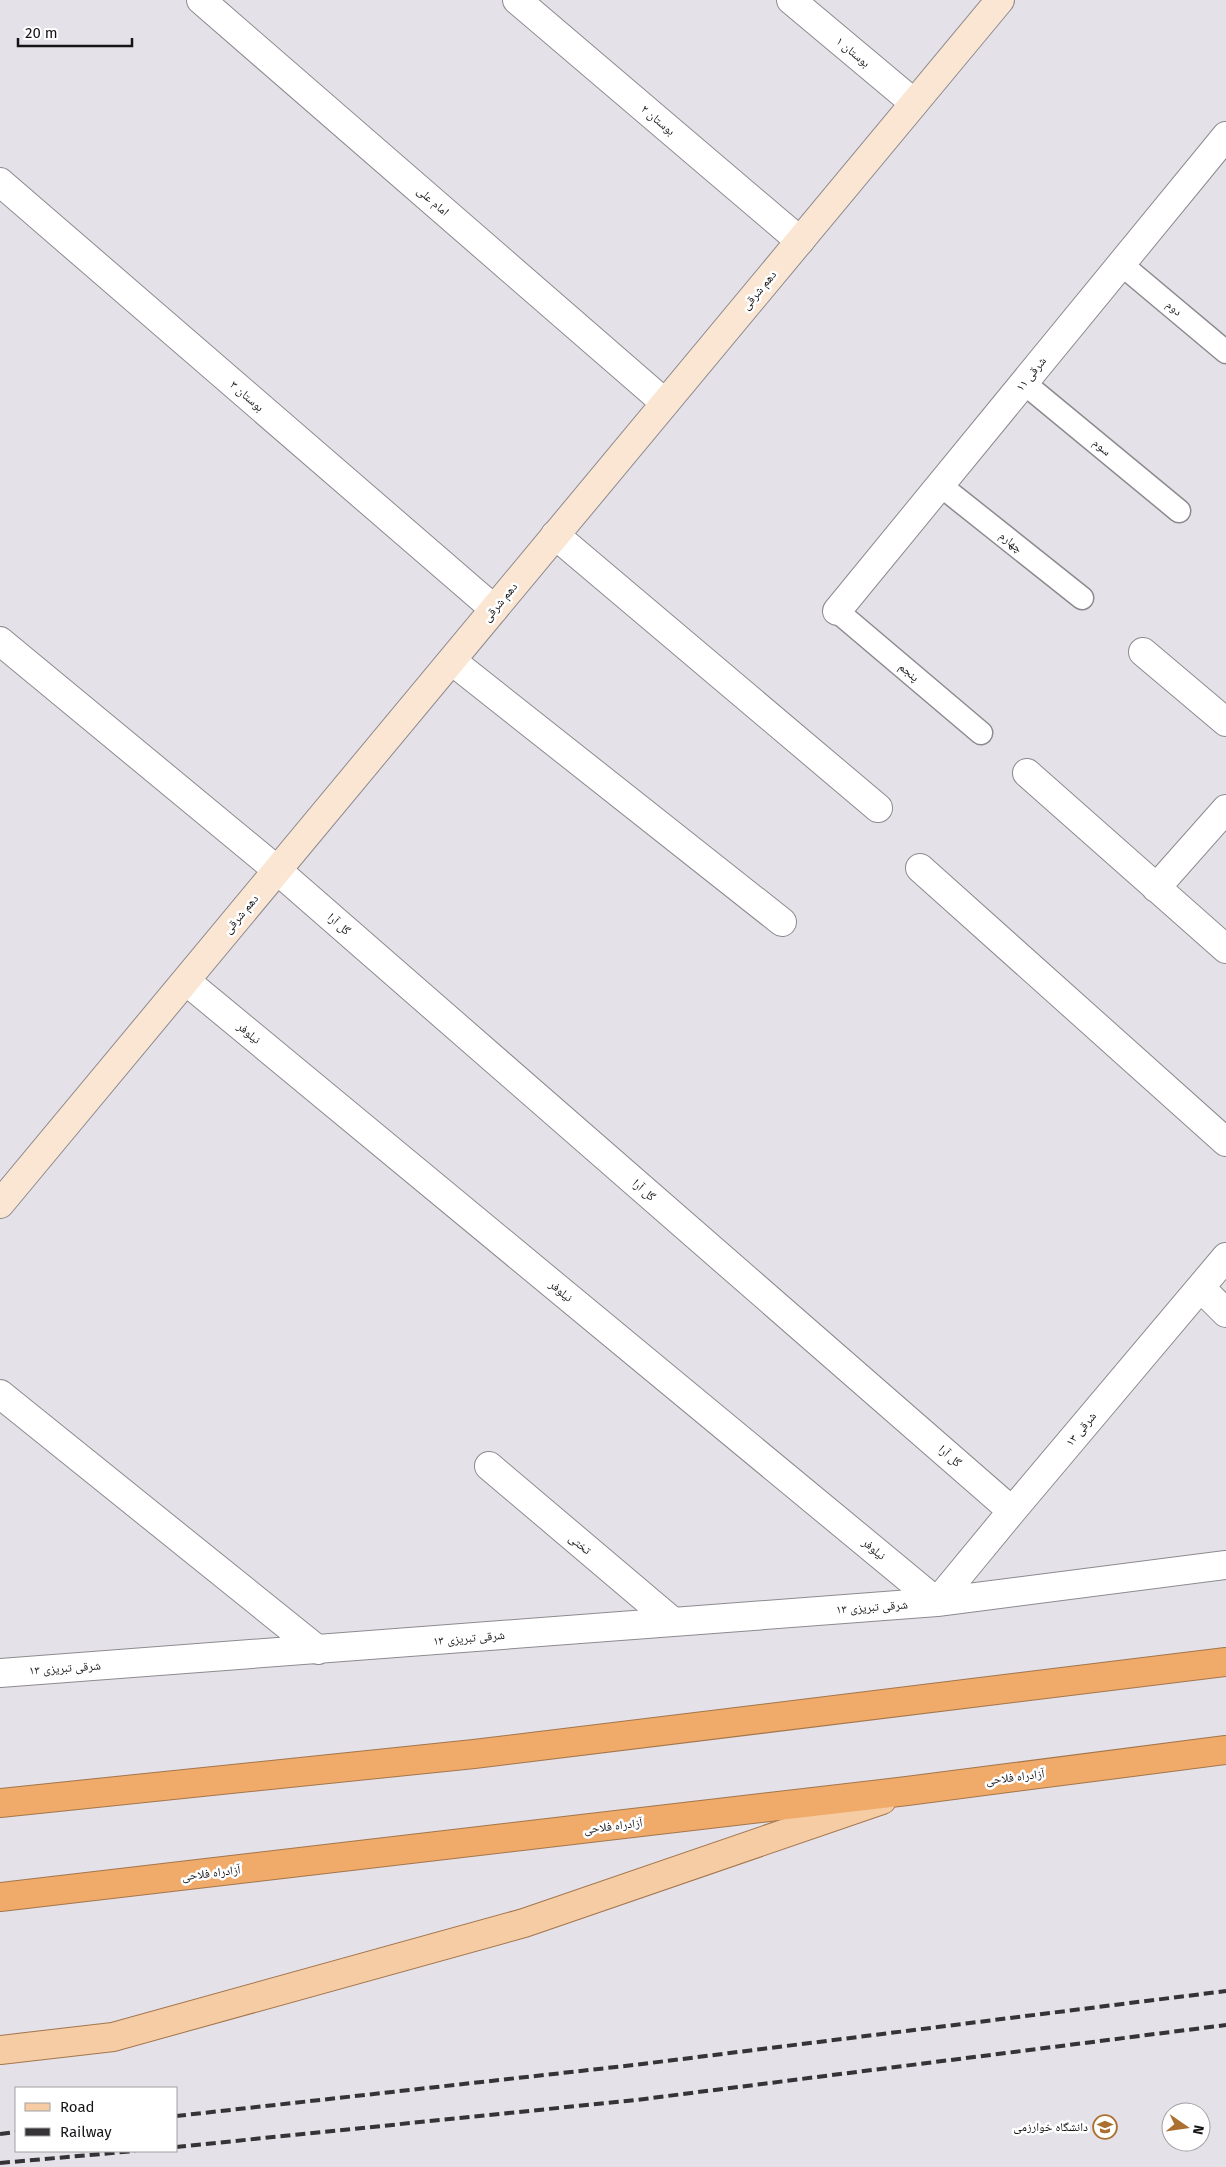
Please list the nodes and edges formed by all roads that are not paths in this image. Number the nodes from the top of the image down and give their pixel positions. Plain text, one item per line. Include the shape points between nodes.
1 (201, 0) edge
2 (517, 0) edge
3 (791, 0) edge
4 (1000, 0) edge
5 (914, 104) junction
6 (1226, 136) edge
7 (0, 182) edge
8 (800, 241) junction
9 (1121, 264) junction
10 (1226, 352) edge
11 (1024, 383) junction
12 (666, 403) junction
13 (940, 485) junction
14 (1179, 511) dead end
15 (556, 535) junction
16 (1082, 598) dead end
17 (494, 610) junction
18 (837, 611) joint
19 (0, 641) edge
20 (1143, 652) dead end
21 (452, 661) junction
22 (1226, 722) edge
23 (981, 733) dead end
24 (1027, 773) dead end
25 (878, 808) dead end
26 (1226, 809) edge
27 (920, 868) dead end
28 (277, 870) junction
29 (1156, 888) junction
30 (782, 922) dead end
31 (1226, 949) edge
32 (186, 981) junction
33 (1226, 1142) edge
34 (0, 1204) edge
35 (1226, 1257) edge
36 (1200, 1288) junction
37 (1226, 1313) edge
38 (0, 1394) edge
39 (489, 1466) dead end
40 (1012, 1510) junction
41 (1226, 1565) edge
42 (937, 1602) junction
43 (672, 1621) junction
44 (318, 1650) junction
45 (1226, 1662) edge
46 (0, 1673) edge
47 (1226, 1750) edge
48 (906, 1791) junction
49 (0, 1803) edge
50 (0, 1897) edge
51 (0, 2050) edge

1 - 12 street, امام علی
2 - 8 street, بوستان ۲
3 - 5 street, بوستان ۱
4 - 5 street, دهم شرقی
5 - 8 street, دهم شرقی
6 - 9 street, ۱۱ شرقی
7 - 17 street, بوستان ۳
8 - 12 street, دهم شرقی
9 - 10 lane, دوم
9 - 11 street, ۱۱ شرقی
11 - 13 street, ۱۱ شرقی
11 - 14 lane, سوم
12 - 15 street, دهم شرقی
13 - 16 lane, چهارم
13 - 18 street, ۱۱ شرقی
15 - 17 street, دهم شرقی
15 - 25 street
17 - 21 street, دهم شرقی
18 - 23 lane, پنجم
19 - 28 street, گل آرا
20 - 22 street
21 - 28 street, دهم شرقی
21 - 30 street
24 - 29 street
26 - 29 street
27 - 33 street
28 - 32 street, دهم شرقی
28 - 40 street, گل آرا
29 - 31 street
32 - 34 street, دهم شرقی
32 - 42 street, نیلوفر
35 - 36 street, ۱۳ شرقی
36 - 37 street
36 - 40 street, ۱۳ شرقی
38 - 44 street
39 - 43 street, تختی
40 - 42 street, ۱۳ شرقی
41 - 42 street, ۱۳ شرقی تبریزی
42 - 43 street, ۱۳ شرقی تبریزی
43 - 44 street, ۱۳ شرقی تبریزی
44 - 46 street, ۱۳ شرقی تبریزی
45 - 49 highway via 484,1753
47 - 48 highway, آزادراه فلاحی
48 - 50 highway, آزادراه فلاحی
48 - 51 main road via 524,1924 113,2037

